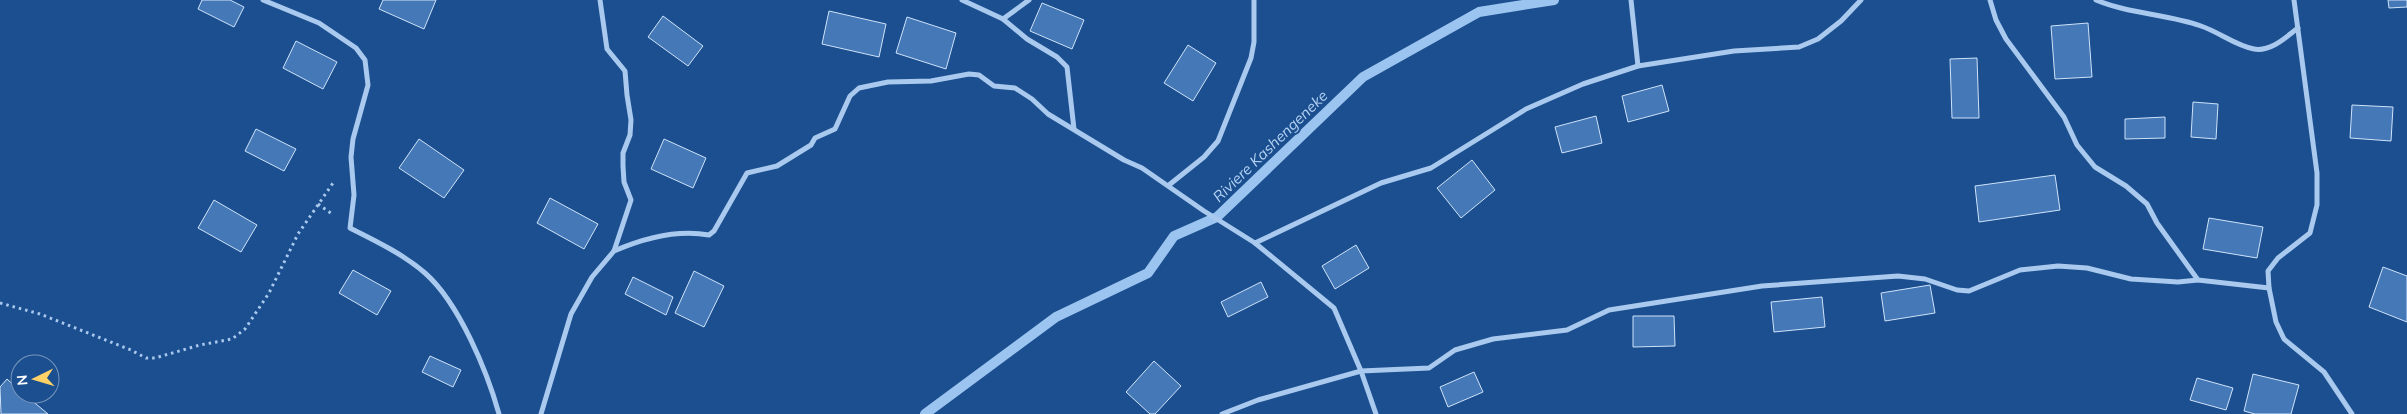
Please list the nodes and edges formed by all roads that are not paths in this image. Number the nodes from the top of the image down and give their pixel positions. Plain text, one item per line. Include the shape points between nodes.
1 (262, 0) edge
2 (600, 0) edge
3 (962, 0) edge
4 (1029, 0) edge
5 (1254, 0) edge
6 (1631, 0) edge
7 (1861, 0) edge
8 (1990, 0) edge
9 (2096, 0) edge
10 (2294, 0) edge
11 (1003, 20) junction
12 (2298, 28) junction
13 (1638, 66) junction
14 (1074, 129) junction
15 (1169, 184) junction
16 (1255, 243) junction
17 (614, 251) junction
18 (2198, 280) junction
19 (2269, 288) junction
20 (1361, 371) junction
21 (499, 414) edge
22 (541, 414) edge
23 (1222, 414) edge
24 (1376, 414) edge
25 (2352, 414) edge

1 - 21 street via 319,23 356,48 365,60 368,86 353,139 354,195 350,228 387,246 426,274 454,307 476,352
2 - 17 street via 607,49 626,71 631,120 630,135 623,153 624,182 631,200
3 - 11 street
4 - 11 street
5 - 15 street via 1251,58 1218,141 1204,157
6 - 13 street
7 - 13 street via 1834,27 1799,47 1734,51
8 - 18 street via 2006,39 2064,117 2077,145 2095,167 2147,204
9 - 12 street via 2170,16 2254,49 2278,44
10 - 12 street
11 - 14 street via 1067,67
12 - 19 street via 2317,173 2317,205 2310,233 2278,258 2268,271
13 - 16 street via 1583,84 1526,109 1431,168 1381,183
14 - 15 street
14 - 17 street via 1048,114 1016,88 994,86 979,75 872,84 859,88 850,96 835,129 815,138 811,145 777,166 747,174 709,235 692,232 648,237
15 - 16 street
16 - 20 street via 1334,308
17 - 22 street via 592,278 572,314
18 - 19 street
18 - 20 street via 2131,279 2087,268 2058,266 2020,270 1970,291 1905,276 1762,286 1609,310 1567,330 1493,339 1454,350 1429,368
19 - 25 street via 2276,322 2284,339 2324,372
20 - 23 street via 1258,400
20 - 24 street

